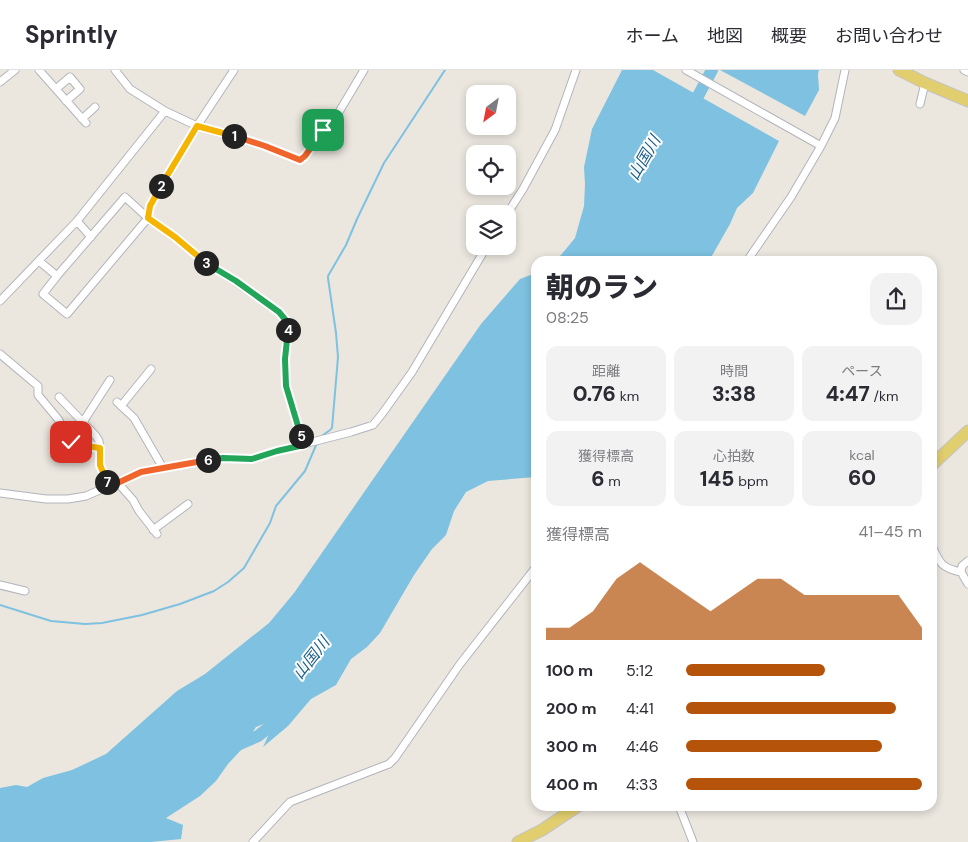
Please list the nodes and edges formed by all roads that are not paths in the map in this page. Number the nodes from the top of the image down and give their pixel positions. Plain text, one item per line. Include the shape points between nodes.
1 (15, 70) edge
2 (39, 70) edge
3 (115, 70) edge
4 (234, 70) edge
5 (364, 70) edge
6 (576, 70) edge
7 (686, 70) edge
8 (845, 70) edge
9 (899, 70) edge
10 (964, 70) edge
11 (968, 72) edge
12 (0, 82) edge
13 (925, 83) junction
14 (56, 89) junction
15 (66, 101) junction
16 (968, 101) edge
17 (920, 104) dead end
18 (95, 108) dead end
19 (165, 111) junction
20 (197, 126) junction
21 (821, 146) junction
22 (513, 205) edge
23 (148, 218) junction
24 (77, 221) junction
25 (91, 236) junction
26 (482, 255) edge
27 (750, 256) edge
28 (39, 261) junction
29 (58, 276) junction
30 (0, 301) edge
31 (0, 354) edge
32 (151, 369) dead end
33 (110, 380) dead end
34 (59, 397) dead end
35 (83, 422) junction
36 (968, 431) edge
37 (304, 445) junction
38 (100, 448) junction
39 (937, 460) edge
40 (163, 468) junction
41 (118, 483) junction
42 (109, 487) junction
43 (0, 493) edge
44 (188, 504) dead end
45 (937, 556) edge
46 (968, 561) edge
47 (961, 572) junction
48 (531, 573) edge
49 (968, 584) edge
50 (0, 585) edge
51 (25, 592) dead end
52 (570, 811) edge
53 (681, 811) edge
54 (253, 842) edge
55 (518, 842) edge
56 (693, 842) edge

1 - 12 street
2 - 14 street
3 - 19 street via 130,89
4 - 20 street
5 - 20 street via 330,127 323,130 300,160
6 - 22 street via 555,130
7 - 21 street
8 - 21 street via 835,118
9 - 13 main road
10 - 11 street
13 - 16 main road
13 - 17 street
14 - 15 street
14 - 15 street via 70,77 80,89
15 - 18 street via 84,121
19 - 20 street
19 - 24 street
20 - 23 street via 150,206
21 - 27 street
23 - 25 street via 125,197
23 - 29 street via 67,314 42,294
23 - 37 street via 279,312 288,323 286,386
24 - 25 street
24 - 28 street
25 - 29 street
26 - 37 street via 412,372 373,425
28 - 29 street
28 - 30 street
31 - 38 street via 38,386 38,395 73,444
32 - 40 street via 119,404 134,418
33 - 35 street
34 - 35 street
35 - 38 street via 96,436
36 - 39 main road
37 - 40 street via 252,459 223,458
38 - 42 street via 100,465
40 - 41 street via 141,472
41 - 42 street
41 - 44 street via 134,500 155,532
42 - 43 street via 68,499
45 - 47 street via 948,569
46 - 47 street
47 - 49 street
48 - 54 street via 460,664 389,764 290,802
50 - 51 street
52 - 55 main road
53 - 56 street

